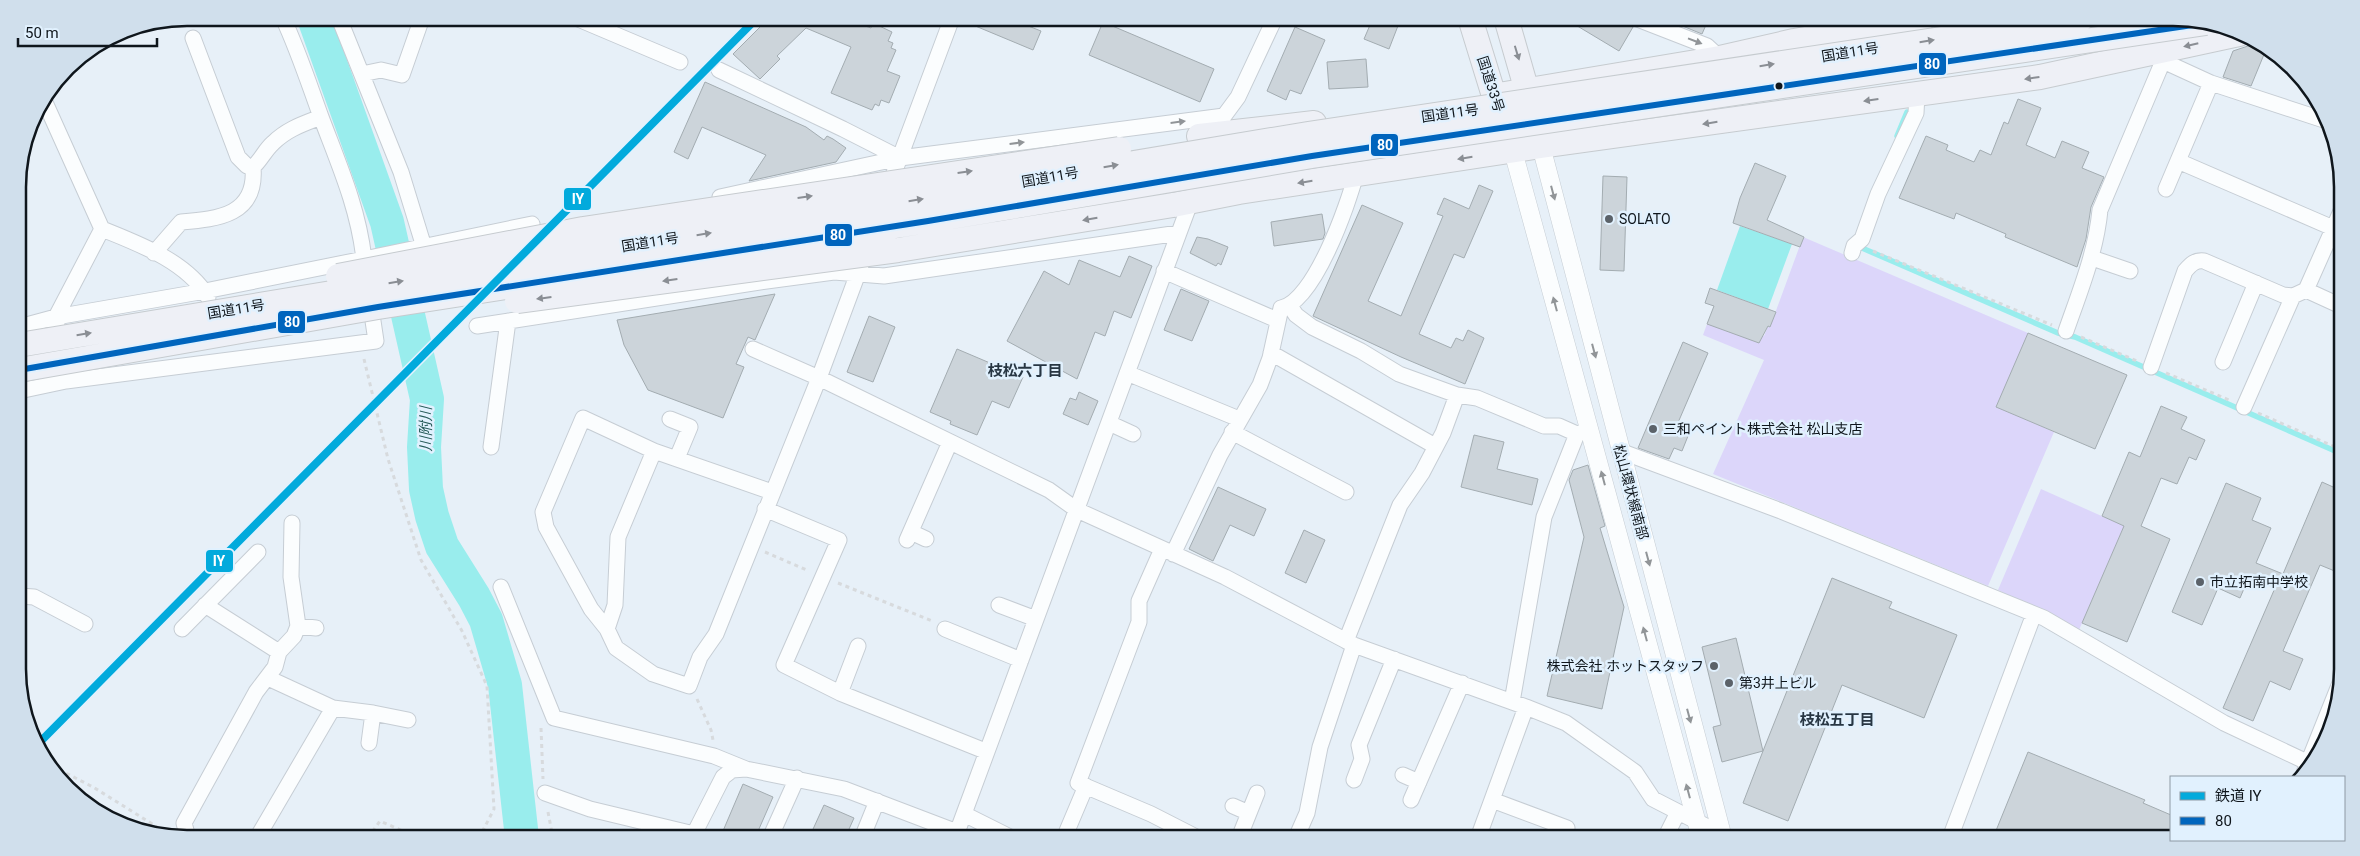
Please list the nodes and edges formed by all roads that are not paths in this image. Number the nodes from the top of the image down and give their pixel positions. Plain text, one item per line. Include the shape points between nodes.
1 (1271, 26) edge
2 (1508, 26) edge
3 (1656, 26) edge
4 (1878, 26) edge
5 (2028, 26) edge
6 (287, 27) edge
7 (342, 27) edge
8 (419, 27) edge
9 (597, 27) edge
10 (949, 27) edge
11 (1472, 27) edge
12 (2181, 27) edge
13 (2229, 37) edge
14 (193, 38) dead end
15 (2162, 56) junction
16 (1720, 58) junction
17 (680, 62) dead end
18 (718, 70) dead end
19 (362, 74) junction
20 (2211, 84) junction
21 (1527, 89) junction
22 (1917, 94) junction
23 (1493, 96) junction
24 (48, 108) edge
25 (321, 117) junction
26 (2318, 119) edge
27 (1217, 130) junction
28 (1541, 146) junction
29 (1514, 151) junction
30 (900, 158) junction
31 (2178, 161) junction
32 (253, 167) junction
33 (1356, 174) junction
34 (2166, 189) dead end
35 (1240, 192) junction
36 (1182, 203) junction
37 (627, 212) junction
38 (577, 220) dead end
39 (532, 224) dead end
40 (2333, 228) joint
41 (102, 229) junction
42 (1179, 232) junction
43 (421, 247) junction
44 (154, 253) junction
45 (1852, 253) dead end
46 (371, 258) junction
47 (2092, 258) junction
48 (1164, 271) junction
49 (2130, 271) dead end
50 (858, 273) junction
51 (2256, 283) junction
52 (205, 291) junction
53 (2300, 293) junction
54 (638, 302) junction
55 (2334, 304) edge
56 (1290, 306) junction
57 (244, 308) junction
58 (56, 317) junction
59 (1277, 320) junction
60 (508, 321) junction
61 (27, 325) edge
62 (477, 326) dead end
63 (245, 331) junction
64 (2066, 331) road end
65 (27, 344) edge
66 (752, 349) dead end
67 (1271, 353) junction
68 (246, 357) junction
69 (2224, 362) dead end
70 (2151, 366) road end
71 (27, 369) edge
72 (1127, 373) junction
73 (819, 378) junction
74 (66, 381) junction
75 (27, 389) edge
76 (1457, 395) junction
77 (2244, 407) road end
78 (670, 419) dead end
79 (1109, 423) junction
80 (1236, 426) junction
81 (1583, 432) junction
82 (1133, 434) dead end
83 (950, 442) junction
84 (1435, 446) junction
85 (491, 447) dead end
86 (654, 451) junction
87 (1620, 451) junction
88 (677, 458) junction
89 (772, 492) junction
90 (1346, 492) dead end
91 (765, 509) junction
92 (1077, 510) junction
93 (292, 523) dead end
94 (926, 539) dead end
95 (292, 540) junction
96 (307, 540) dead end
97 (1168, 551) junction
98 (258, 552) dead end
99 (501, 587) dead end
100 (26, 596) edge
101 (206, 605) junction
102 (999, 605) dead end
103 (2034, 614) junction
104 (1036, 620) junction
105 (85, 624) dead end
106 (298, 626) junction
107 (316, 628) dead end
108 (182, 629) dead end
109 (607, 629) junction
110 (945, 629) road end
111 (1350, 643) junction
112 (858, 646) dead end
113 (279, 652) junction
114 (1394, 659) junction
115 (1020, 660) junction
116 (268, 678) junction
117 (1462, 684) junction
118 (840, 693) junction
119 (1519, 704) junction
120 (333, 708) junction
121 (373, 713) junction
122 (408, 720) dead end
123 (368, 743) dead end
124 (986, 751) junction
125 (2302, 765) edge
126 (746, 769) junction
127 (1403, 775) dead end
128 (797, 778) junction
129 (1354, 780) dead end
130 (1419, 782) junction
131 (1086, 786) junction
132 (545, 793) road end
133 (1257, 793) dead end
134 (1412, 800) dead end
135 (1492, 800) junction
136 (877, 801) junction
137 (1232, 806) dead end
138 (1678, 812) junction
139 (964, 814) junction
140 (1249, 814) junction
141 (1567, 828) dead end
142 (1243, 829) edge
143 (1300, 829) edge
144 (1481, 829) edge
145 (1669, 829) edge
146 (1697, 829) edge
147 (1722, 829) edge
148 (1953, 829) edge
149 (186, 830) edge
150 (262, 830) edge
151 (670, 830) edge
152 (696, 830) edge
153 (774, 830) edge
154 (865, 830) edge
155 (944, 830) edge
156 (958, 830) edge
157 (995, 830) edge
158 (1068, 830) edge
159 (1181, 830) edge
160 (1698, 830) edge

1 - 27 street via 1238,97
2 -> 21 highway
3 -> 16 street via 1707,46
4 - 16 highway, 国道11号
57 -> 5 highway, 国道11号, bridge via 1298,136
6 - 25 street
7 - 19 street
8 - 19 street via 402,75 381,70
9 - 17 street
10 - 30 street
11 - 23 highway, 国道33号
12 - 63 highway, 国道11号, bridge via 1476,130
13 -> 15 highway
14 - 32 street via 238,157
15 - 20 street
15 -> 22 highway
15 - 47 street via 2100,210
16 - 21 highway, 国道11号
18 - 30 street
19 - 43 street via 401,172
20 - 26 street
20 - 31 street
21 - 23 highway, 国道11号
21 - 28 highway
22 -> 28 highway
22 - 45 street via 1916,113 1878,194 1862,239
23 - 27 highway, 国道11号 via 1322,122
23 - 29 highway, 国道33号
24 - 41 street
25 - 32 street via 288,130
25 - 46 street
30 -> 27 street
27 - 35 street
27 - 36 street
57 -> 27 highway, 国道11号, bridge via 296,285 583,229
28 - 29 highway
28 -> 87 street, 松山環状線南部
29 -> 33 highway
81 -> 29 street, 松山環状線南部
30 - 37 street via 737,194
30 - 50 street
31 - 34 street
31 - 40 street
32 - 44 street via 254,184 242,205 214,219 181,222
33 -> 35 highway
33 - 56 street via 1348,206 1330,246 1301,295
35 - 36 highway
36 - 42 street
36 -> 63 highway, bridge via 898,250 454,309 301,334
37 - 38 street
37 - 54 street
39 - 43 street
40 - 53 street
41 - 44 street
41 - 58 street
42 - 48 street
42 - 50 street via 884,276
43 - 46 street
44 - 52 street via 184,271
46 - 52 street
46 - 68 street via 376,341
47 - 49 street
47 - 64 street
48 - 59 street
48 - 72 street
50 - 54 street via 834,272
50 - 73 street
51 - 53 street via 2284,295
51 - 69 street
51 - 70 street via 2204,261 2191,264
52 - 58 street
52 - 68 street
53 - 55 street
53 - 77 street
54 - 60 street
56 - 59 street via 1281,308
56 - 76 street via 1312,327 1399,374
65 -> 57 highway, 国道11号, bridge
58 - 61 street
58 - 74 street
59 - 67 street
60 - 62 street
60 - 85 street
63 - 71 highway, 国道11号, bridge
66 - 73 street
67 - 80 street via 1260,385
67 - 84 street
68 - 74 street
72 - 79 street
72 - 80 street
73 - 83 street
73 - 89 street
74 - 75 street
76 - 81 street via 1477,398 1544,426
76 - 84 street via 1444,433
78 - 88 street via 690,427
79 - 82 street
79 - 92 street
80 - 90 street
80 - 97 street
81 - 119 street via 1544,518
160 -> 81 street, 松山環状線南部
83 - 92 street via 1049,490
83 - 94 street via 909,536
84 - 111 street via 1422,473 1400,504
86 - 88 street
86 - 109 street via 618,537 615,605
86 - 109 street via 583,418 543,512 546,527 591,609
87 - 103 street via 1781,511
87 -> 147 street, 松山環状線南部
88 - 89 street
89 - 91 street
91 - 109 street via 716,634 700,657 689,686 653,674 636,663 616,648
91 - 118 street via 839,540 784,666
92 - 97 street
92 - 104 street
93 - 95 street
95 - 96 street
95 - 106 street via 291,577
97 - 111 street via 1225,577
97 - 131 street via 1139,601 1139,622 1078,783
98 - 101 street
99 - 126 street via 554,718 714,756
100 - 105 street via 34,597
101 - 108 street
101 - 113 street
102 - 104 street
103 - 125 street
103 - 148 street
104 - 115 street
106 - 107 street
106 - 113 street via 294,636
110 - 115 street
111 - 114 street
111 - 143 street via 1320,747 1307,813
112 - 118 street
113 - 116 street via 276,667
114 - 117 street
114 - 129 street via 1359,745 1362,759
115 - 124 street
116 - 120 street
116 - 149 street via 256,692 184,823
117 - 119 street
117 - 130 street
118 - 124 street
119 - 135 street
119 - 138 street via 1566,723 1634,772 1653,799
120 - 121 street
120 - 150 street
121 - 122 street
121 - 123 street
124 - 139 street
126 - 128 street
126 - 152 street via 732,770 723,777
127 - 130 street
128 - 136 street
128 - 153 street
130 - 134 street
131 - 158 street
131 - 159 street
132 - 151 street
133 - 140 street
135 - 141 street
135 - 144 street
136 - 154 street
136 - 155 street
137 - 140 street
138 - 145 street
138 - 146 street
139 - 156 street
139 - 157 street
140 - 142 street

